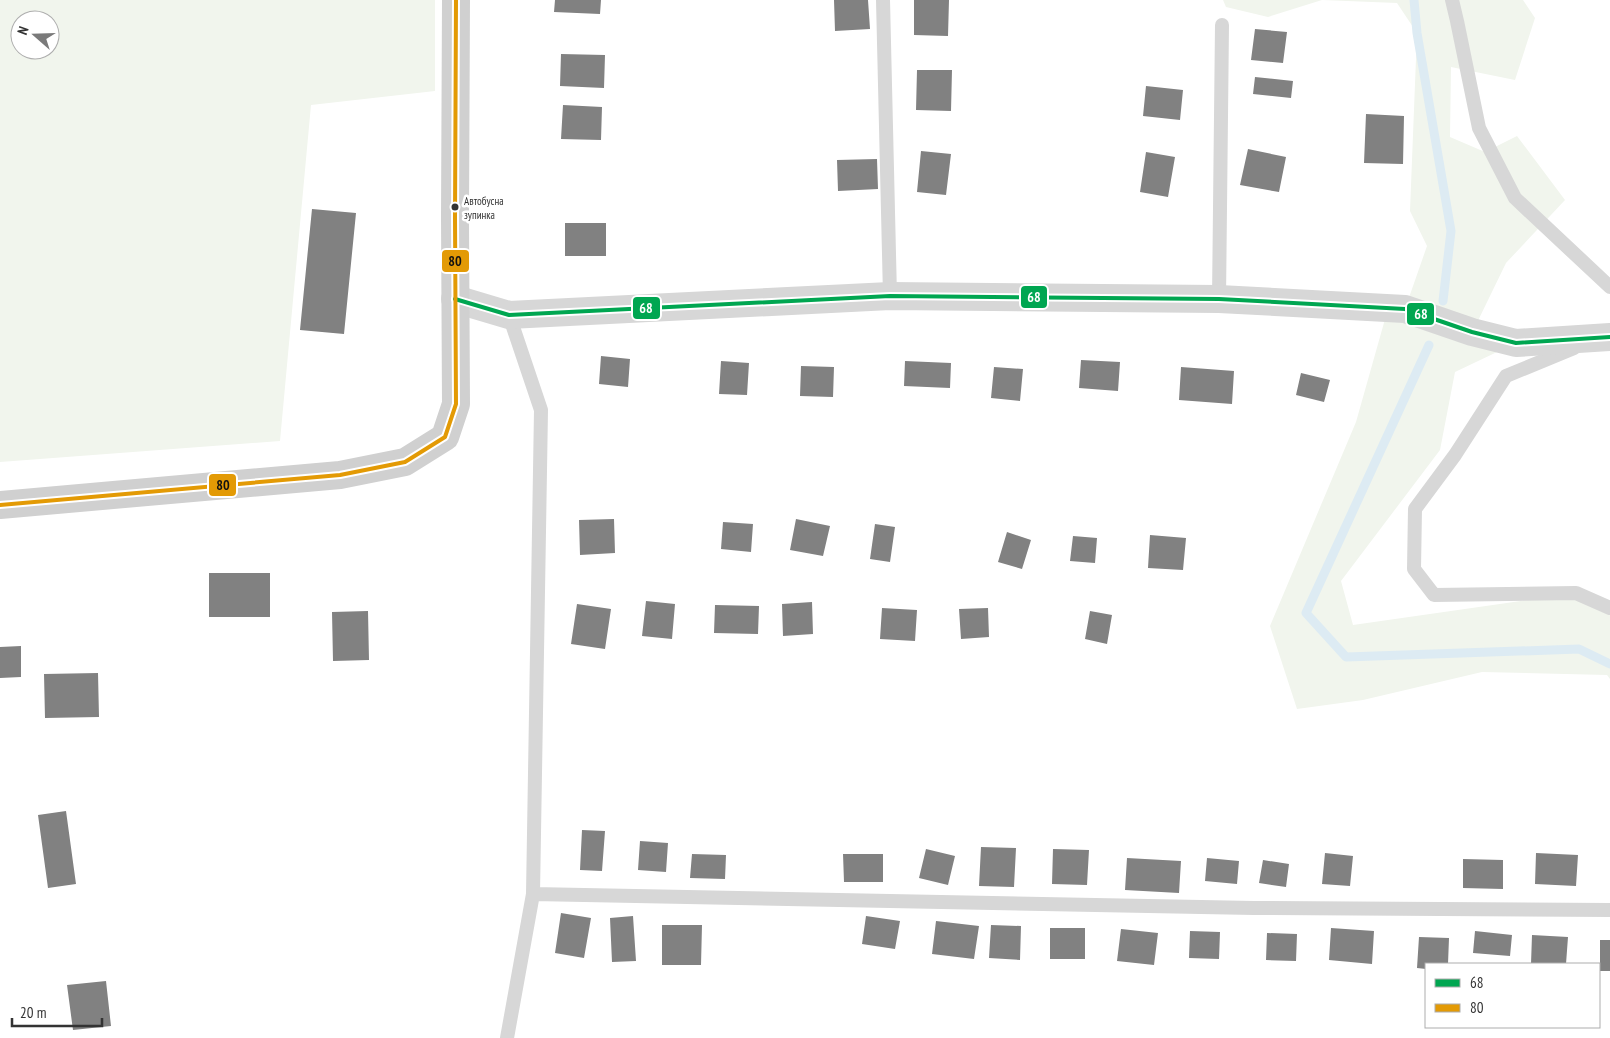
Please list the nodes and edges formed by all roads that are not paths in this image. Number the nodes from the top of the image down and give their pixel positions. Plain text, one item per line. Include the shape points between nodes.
1 (456, 0) edge
2 (883, 0) edge
3 (1452, 0) edge
4 (1222, 25) dead end
5 (1610, 287) edge
6 (890, 296) junction
7 (455, 299) junction
8 (1219, 299) junction
9 (509, 315) junction
10 (1606, 337) edge
11 (0, 505) edge
12 (1610, 608) edge
13 (534, 894) junction
14 (1610, 910) edge
15 (507, 1038) edge

1 - 7 street
2 - 6 lane
3 - 5 lane via 1479,128 1515,198
4 - 8 lane
6 - 8 street
6 - 9 street
7 - 9 street
7 - 11 street via 456,404 445,437 405,462 340,475
8 - 10 street via 1404,309 1516,343
9 - 13 lane via 541,410
10 - 12 lane via 1506,376 1455,455 1415,509 1414,569 1434,595 1576,593
13 - 14 lane via 1254,908
13 - 15 lane

